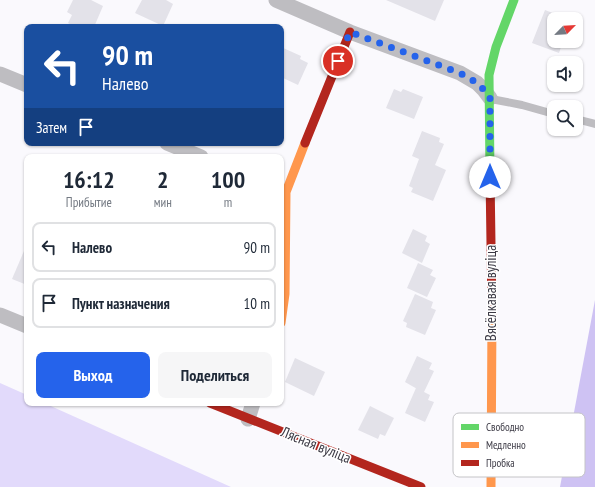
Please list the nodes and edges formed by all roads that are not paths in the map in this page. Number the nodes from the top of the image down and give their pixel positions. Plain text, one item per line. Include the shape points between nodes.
1 (276, 0) edge
2 (514, 0) edge
3 (350, 32) junction
4 (0, 74) edge
5 (24, 84) edge
6 (490, 98) junction
7 (547, 112) edge
8 (583, 121) edge
9 (595, 124) edge
10 (174, 146) edge
11 (193, 154) edge
12 (284, 189) edge
13 (284, 242) edge
14 (284, 301) edge
15 (0, 315) edge
16 (24, 325) edge
17 (217, 406) edge
18 (252, 406) edge
19 (491, 413) edge
20 (248, 419) junction
21 (491, 477) edge
22 (421, 487) edge
23 (491, 487) edge

1 - 3 street
2 - 6 street, Вясёлкавая вуліца via 490,65
3 - 6 street via 460,73 477,83
3 - 12 street
4 - 5 street
6 - 7 lane
6 - 19 street, Вясёлкавая вуліца
8 - 9 lane
10 - 11 street
13 - 14 street
15 - 16 street
17 - 20 street, Лясная вуліца
18 - 20 street
20 - 22 street, Лясная вуліца
21 - 23 street, Вясёлкавая вуліца

